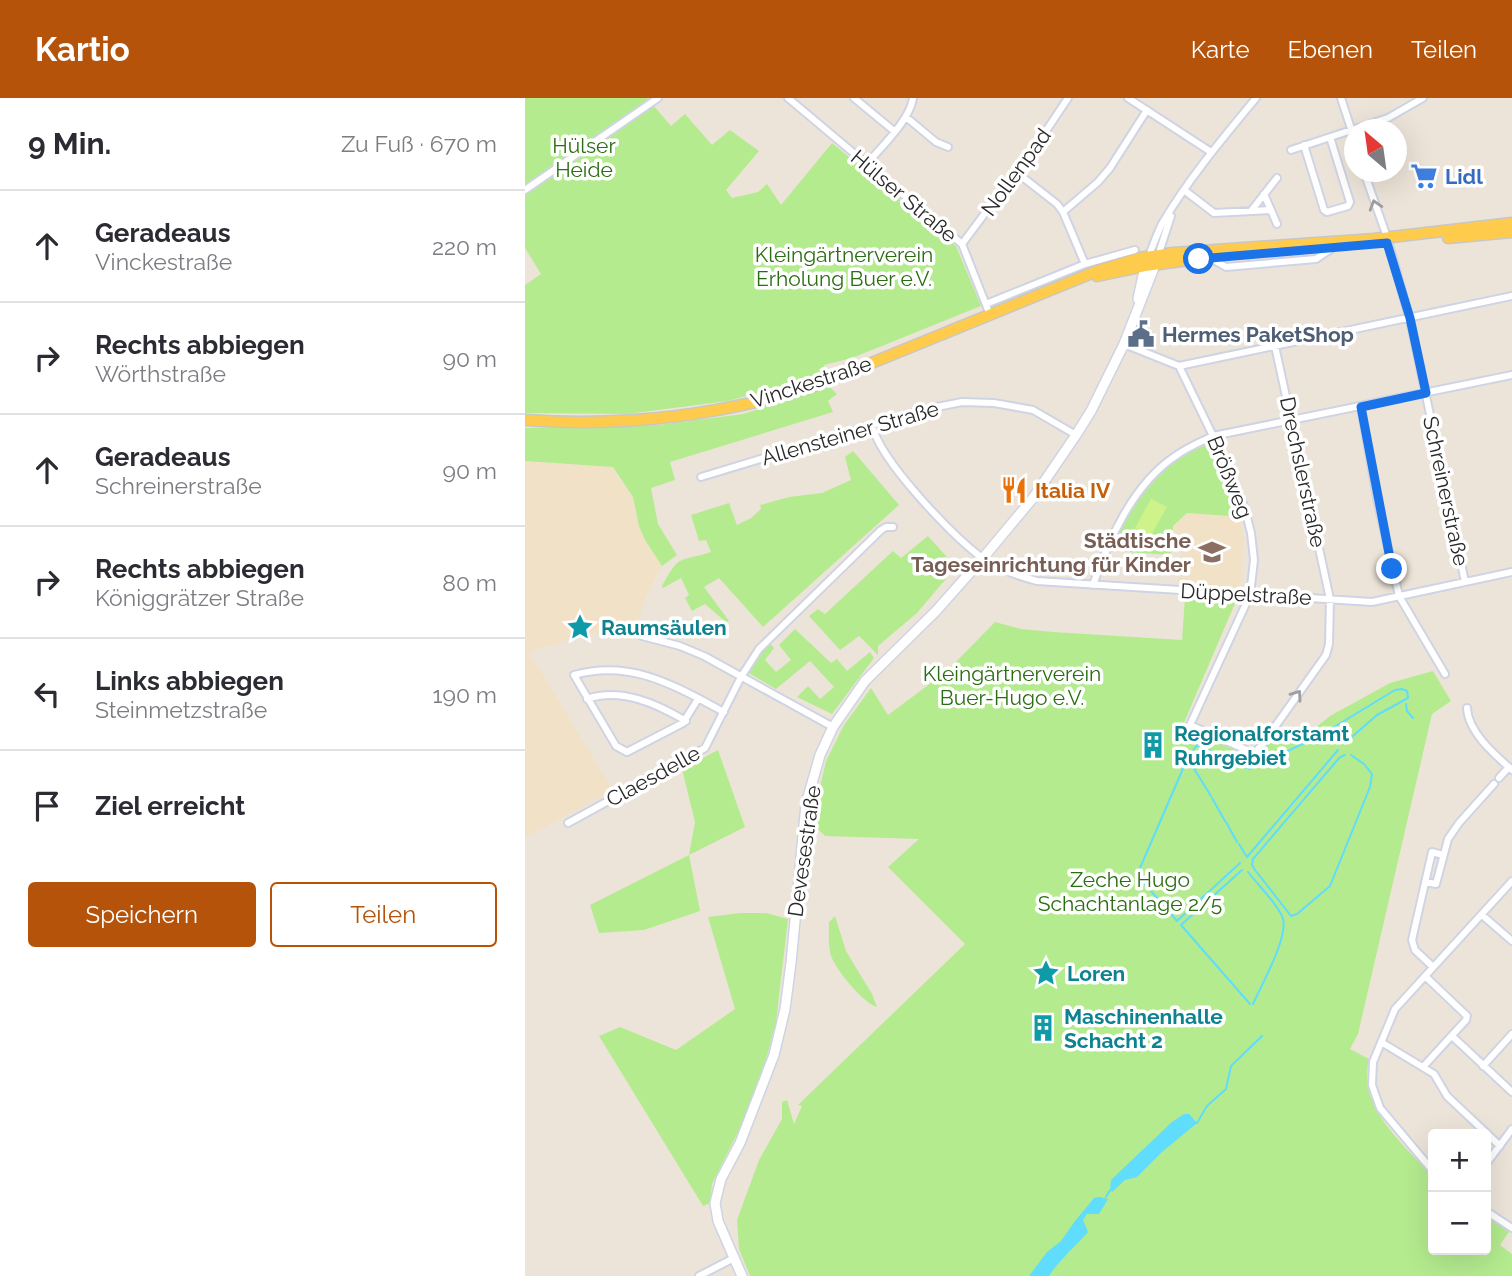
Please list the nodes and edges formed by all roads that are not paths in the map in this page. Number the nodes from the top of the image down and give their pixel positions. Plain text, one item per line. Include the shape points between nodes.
1 (658, 98) edge
2 (788, 98) edge
3 (854, 98) edge
4 (913, 98) edge
5 (1067, 98) edge
6 (1128, 98) edge
7 (1257, 98) edge
8 (1341, 98) edge
9 (1423, 98) edge
10 (1147, 110) junction
11 (906, 117) junction
12 (1348, 119) edge
13 (1385, 119) edge
14 (894, 131) junction
15 (1344, 132) edge
16 (1330, 137) junction
17 (1304, 145) junction
18 (947, 146) dead end
19 (1291, 150) dead end
20 (1211, 152) junction
21 (867, 164) junction
22 (1016, 173) junction
23 (1277, 178) dead end
24 (1367, 182) edge
25 (525, 190) edge
26 (1184, 190) junction
27 (1265, 194) junction
28 (1271, 210) junction
29 (1251, 211) junction
30 (1063, 212) junction
31 (1512, 223) edge
32 (1277, 224) dead end
33 (1512, 232) edge
34 (1387, 240) junction
35 (962, 244) junction
36 (1135, 250) dead end
37 (1152, 261) junction
38 (1085, 264) junction
39 (1512, 296) edge
40 (986, 304) junction
41 (990, 315) junction
42 (1410, 318) junction
43 (1124, 344) junction
44 (1275, 345) junction
45 (1179, 366) junction
46 (1512, 375) edge
47 (1426, 393) junction
48 (1361, 407) junction
49 (525, 420) edge
50 (1291, 421) junction
51 (872, 425) junction
52 (1076, 435) junction
53 (1213, 436) junction
54 (701, 477) dead end
55 (893, 527) dead end
56 (983, 558) junction
57 (1512, 572) edge
58 (1465, 582) junction
59 (1093, 585) junction
60 (1250, 595) junction
61 (1399, 596) junction
62 (1330, 599) junction
63 (642, 636) dead end
64 (1445, 674) dead end
65 (741, 677) junction
66 (587, 699) junction
67 (698, 699) junction
68 (1467, 708) dead end
69 (724, 712) junction
70 (686, 721) junction
71 (1190, 724) joint
72 (834, 727) junction
73 (1511, 768) edge
74 (568, 823) dead end
75 (1443, 855) junction
76 (1512, 881) edge
77 (1425, 882) junction
78 (1482, 915) junction
79 (1512, 941) edge
80 (1433, 967) junction
81 (1425, 976) junction
82 (1512, 1034) edge
83 (1452, 1036) junction
84 (1381, 1041) junction
85 (1483, 1066) junction
86 (1423, 1067) junction
87 (1512, 1092) edge
88 (1510, 1134) edge
89 (1500, 1146) junction
90 (1491, 1158) edge
91 (1428, 1165) edge
92 (1491, 1213) edge
93 (1512, 1228) edge
94 (734, 1258) junction
95 (699, 1276) edge
96 (742, 1276) edge

1 - 25 street
2 - 21 street, Hülser Straße
3 - 14 street
4 - 11 street
5 - 22 street, Nollenpad
6 - 10 street
7 - 20 street
8 - 12 street
9 - 13 street
10 - 20 street
10 - 30 street via 1110,169
11 - 14 street
11 - 18 street
14 - 21 street
15 - 16 street
16 - 17 street
16 - 17 street via 1348,206 1324,210
17 - 19 street
20 - 26 street
21 - 35 street, Hülser Straße
22 - 30 street
22 - 35 street, Nollenpad
23 - 27 street
34 -> 24 street, Schreinerstraße
26 - 29 street via 1214,213
26 - 37 street via 1163,222
27 - 28 street
27 - 29 street
28 - 29 street
28 - 32 street
30 - 38 street
31 - 34 main road, Vinckestraße
33 - 34 main road, Vinckestraße
34 - 37 main road, Vinckestraße
34 - 37 main road, Vinckestraße
34 - 42 street, Schreinerstraße
35 - 40 street, Hülser Straße
36 - 38 street
37 - 41 main road, Vinckestraße via 1115,264
37 - 43 street, Devesestraße
38 - 40 street
39 - 42 street
40 - 41 street, Hülser Straße
41 - 49 main road, Vinckestraße via 820,384 764,400 627,421
42 - 44 street
42 - 47 street, Schreinerstraße
43 - 45 street
43 - 52 street, Devesestraße
44 - 45 street
44 - 50 street, Drechslerstraße
45 - 53 street, Brößweg
46 - 47 street
47 - 48 street
47 - 58 street, Schreinerstraße
48 - 50 street
48 - 61 street
50 - 53 street
50 - 62 street, Drechslerstraße
51 - 52 street, Allensteiner Straße via 936,406 984,402 1033,410
51 - 54 street, Allensteiner Straße
51 - 56 street, Düppelstraße via 919,496
52 - 56 street, Devesestraße via 1033,498
53 - 59 street via 1177,455 1152,476 1117,527
53 - 60 street, Brößweg via 1250,527 1254,560
55 - 65 street, Claesdelle via 885,527 775,631
56 - 59 street, Düppelstraße via 1037,581
56 - 72 street, Devesestraße via 865,681
57 - 58 street, Düppelstraße
58 - 61 street, Düppelstraße
59 - 60 street, Düppelstraße
60 - 62 street, Düppelstraße
60 - 71 street, Brößweg
61 - 62 street, Düppelstraße via 1372,602
61 - 64 street
71 -> 62 street, Drechslerstraße via 1248,751 1257,750 1326,655
63 - 65 street via 680,646
65 - 69 street, Claesdelle
65 - 72 street
66 - 67 street via 574,676 611,671 655,677
66 - 70 street via 606,695 636,698
66 - 70 street via 619,749 627,752
67 - 69 street
67 - 70 street
68 - 73 street via 1485,744
69 - 74 street, Claesdelle via 701,751
72 - 94 street, Devesestraße via 820,755 806,804 791,963 774,1055 717,1191 718,1221
73 - 75 street via 1459,823
75 - 77 street via 1436,884
75 - 77 street via 1432,852
76 - 78 street
77 - 80 street via 1412,944
78 - 79 street
78 - 80 street
80 - 81 street
81 - 83 street via 1467,1016
81 - 84 street via 1395,1009
82 - 85 street
83 - 85 street
83 - 86 street
84 - 86 street
84 - 91 street via 1372,1068 1374,1094 1380,1108
85 - 87 street
86 - 89 street via 1435,1076 1447,1097
88 - 89 street
89 - 90 street
92 - 93 street
94 - 95 street
94 - 96 street, Devesestraße

